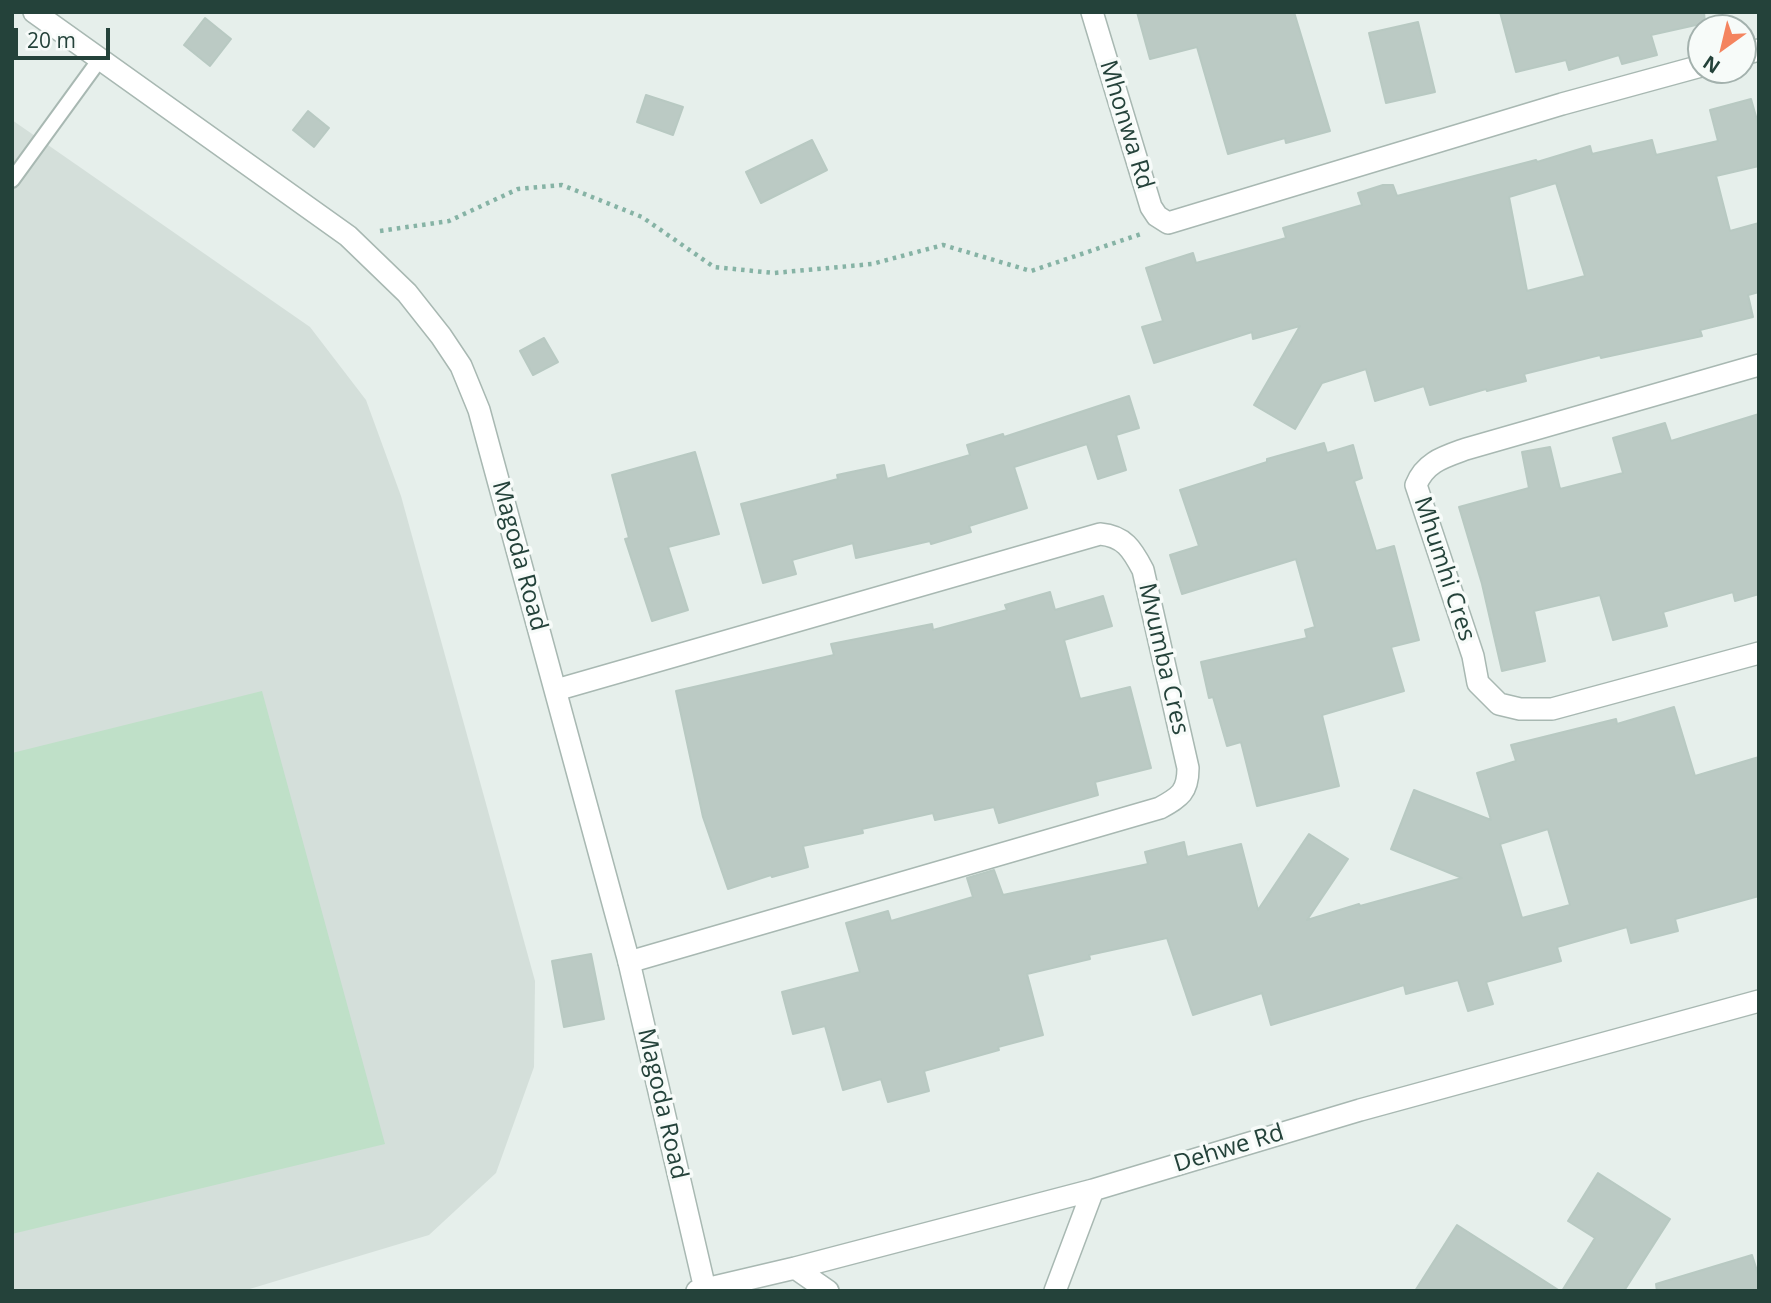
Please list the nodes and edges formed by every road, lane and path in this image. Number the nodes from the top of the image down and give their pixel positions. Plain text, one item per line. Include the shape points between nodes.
1 (34, 12) edge
2 (1092, 12) edge
3 (100, 59) junction
4 (1687, 70) edge
5 (14, 175) edge
6 (1176, 223) junction
7 (348, 236) junction
8 (1759, 365) edge
9 (1759, 653) edge
10 (556, 690) junction
11 (629, 962) junction
12 (1759, 1001) edge
13 (1093, 1190) junction
14 (794, 1268) junction
15 (701, 1290) edge
16 (828, 1291) edge
17 (1055, 1291) edge

1 - 3 street, Magoda Road
2 - 6 street, Mhonwa Rd via 1151,207 1161,220
3 - 5 lane
3 - 7 street, Magoda Road
4 - 6 street
6 - 7 path via 1031,271 943,245 872,264 774,273 714,267 642,217 562,185 518,189 449,221
7 - 10 street, Magoda Road via 407,293 461,366 479,410
8 - 9 street, Mhumhi Cres via 1443,457 1421,471 1416,485 1478,683 1499,704 1552,709
10 - 11 street, Magoda Road
10 - 11 street, Mvumba Cres via 1100,534 1124,541 1143,570 1188,768 1188,785 1177,799 1160,808
11 - 15 street, Magoda Road
12 - 13 street, Dehwe Rd via 1360,1110
13 - 14 street, Dehwe Rd
13 - 17 street
14 - 15 street, Dehwe Rd
14 - 16 street

